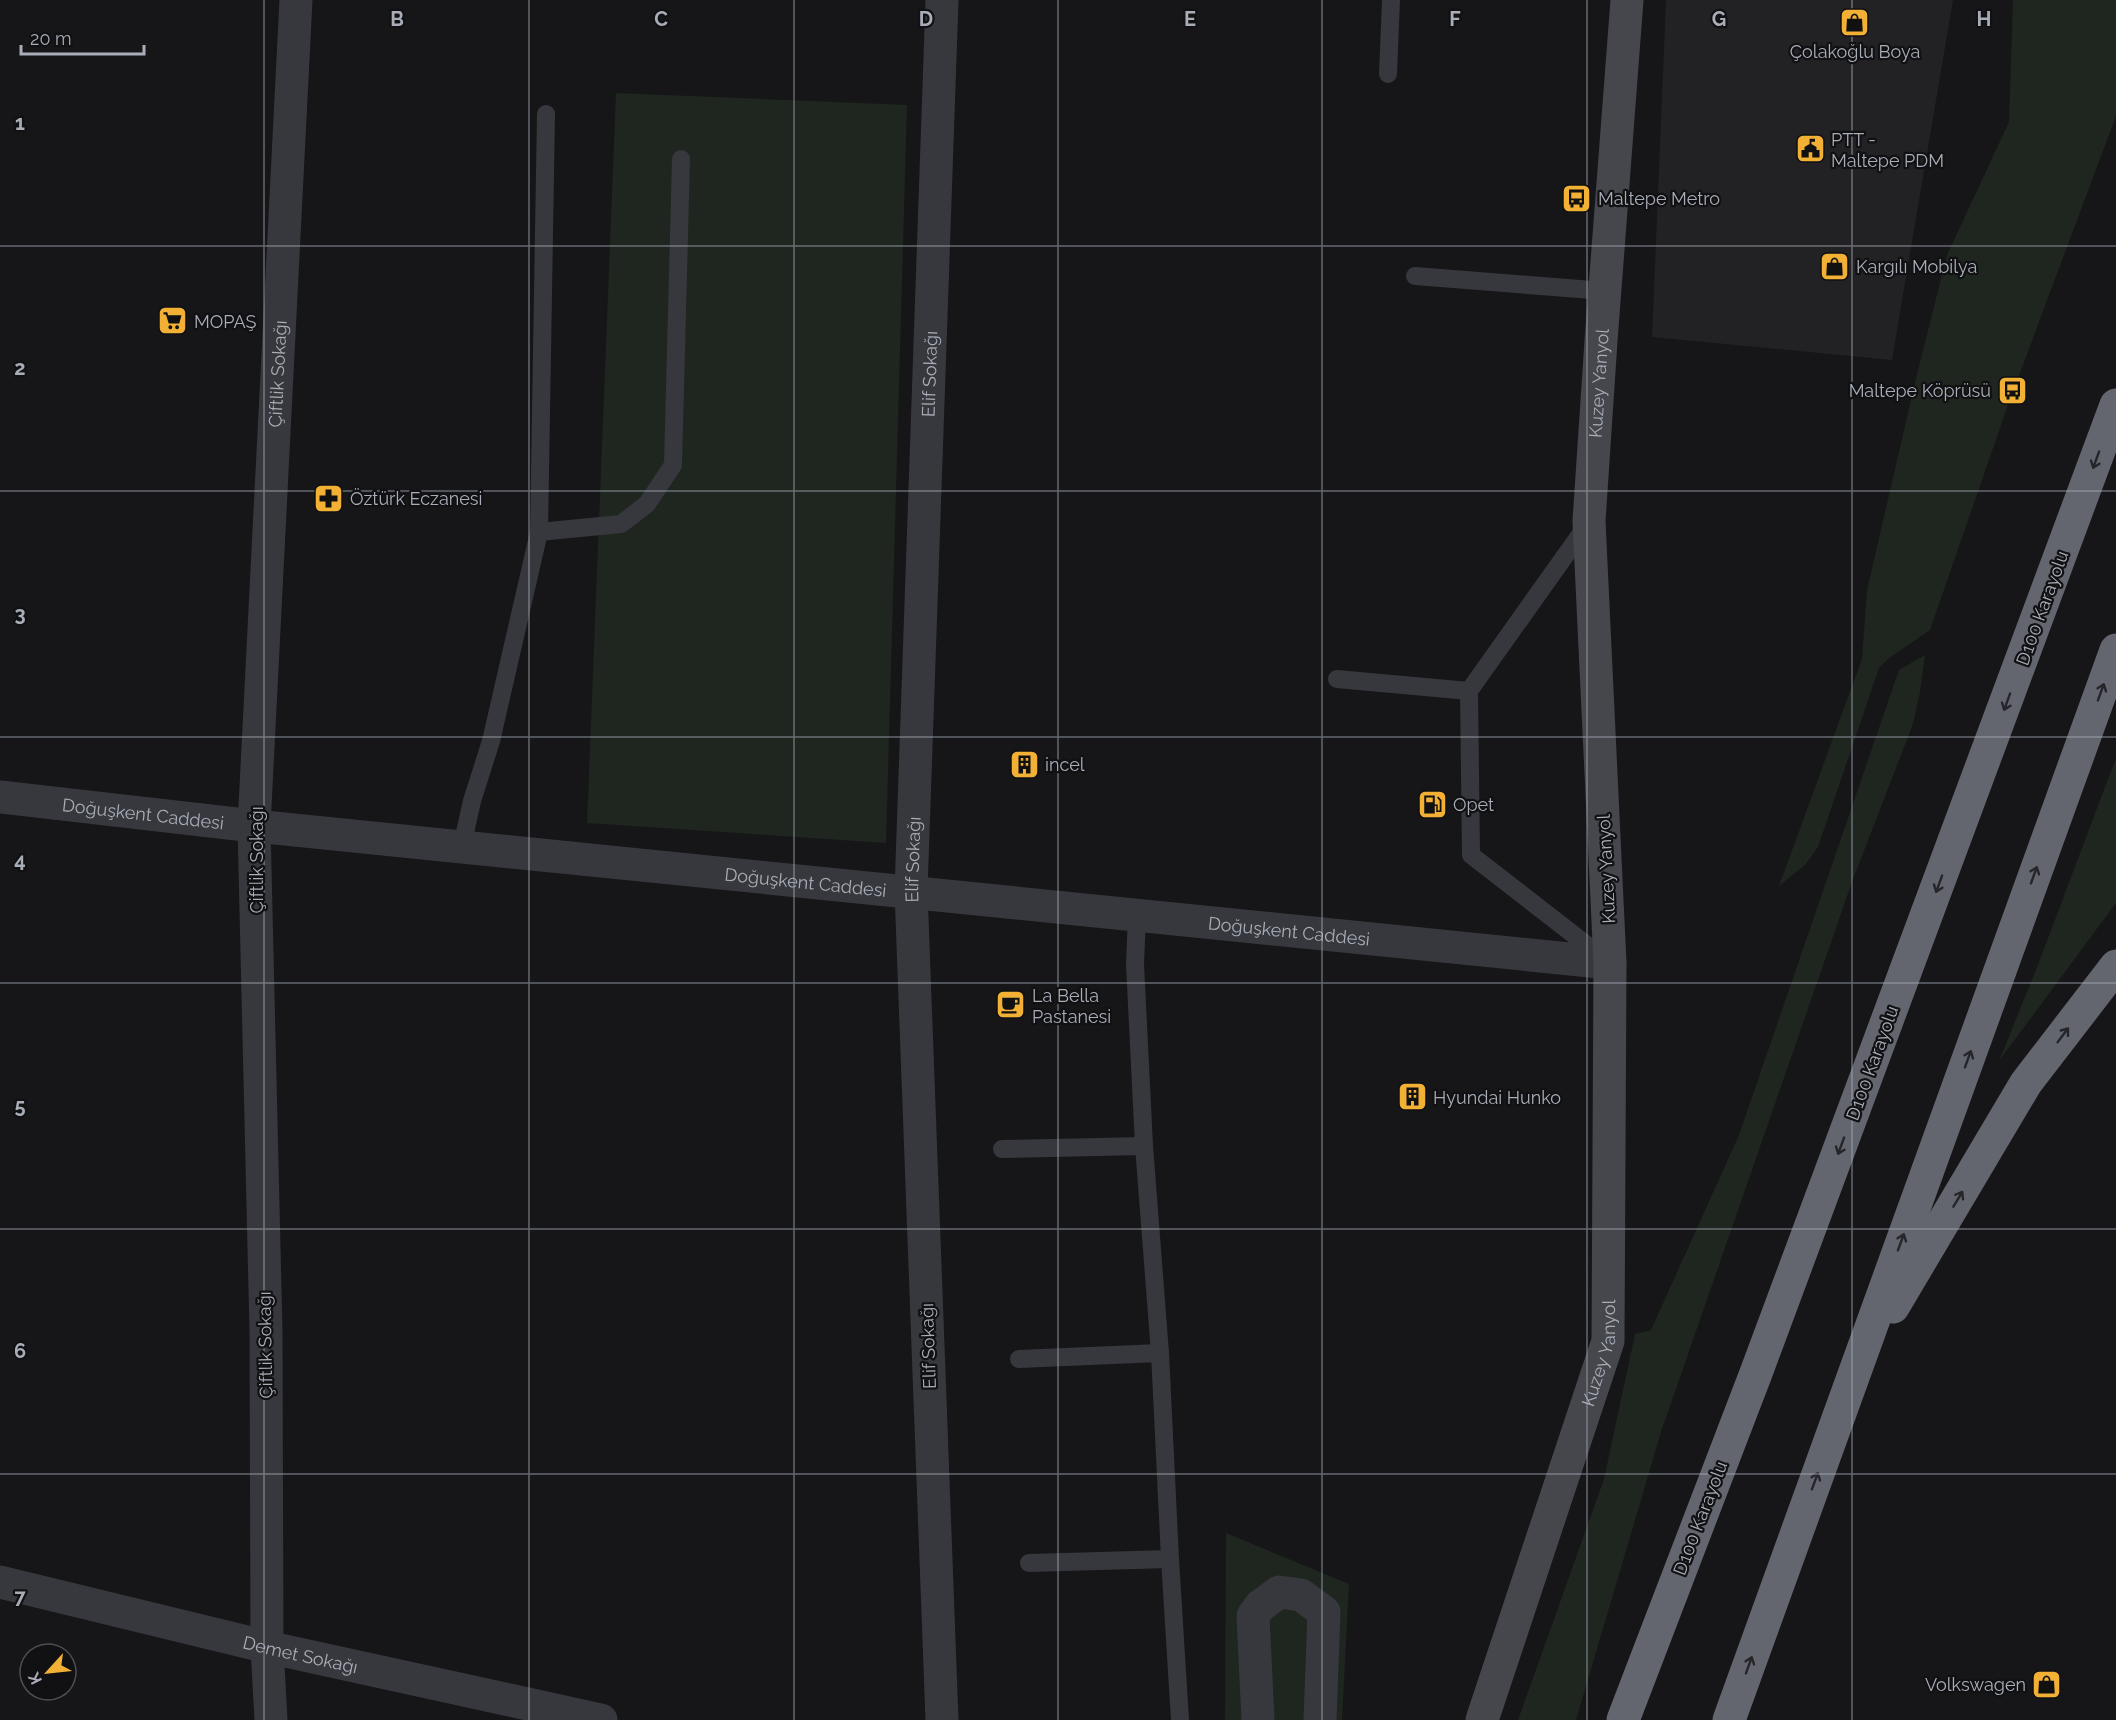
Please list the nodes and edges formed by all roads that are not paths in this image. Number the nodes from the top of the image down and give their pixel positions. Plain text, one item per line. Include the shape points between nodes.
1 (296, 0) edge
2 (942, 0) edge
3 (1391, 0) edge
4 (1627, 0) edge
5 (1388, 74) dead end
6 (546, 114) dead end
7 (681, 159) dead end
8 (1415, 276) dead end
9 (1605, 291) junction
10 (2116, 405) edge
11 (1589, 521) junction
12 (539, 532) junction
13 (2116, 650) edge
14 (1337, 679) dead end
15 (1469, 691) junction
16 (0, 797) edge
17 (254, 826) junction
18 (462, 846) junction
19 (911, 891) junction
20 (1137, 915) junction
21 (1610, 963) junction
22 (2116, 966) edge
23 (1144, 1146) junction
24 (1002, 1149) dead end
25 (1160, 1353) junction
26 (1019, 1359) dead end
27 (1853, 1376) junction
28 (1170, 1559) junction
29 (1029, 1563) dead end
30 (0, 1582) edge
31 (267, 1647) junction
32 (271, 1720) edge
33 (601, 1720) edge
34 (942, 1720) edge
35 (1180, 1720) edge
36 (1258, 1720) edge
37 (1320, 1720) edge
38 (1482, 1720) edge
39 (1623, 1720) edge
40 (1729, 1720) edge

1 - 17 street, Çiftlik Sokağı
2 - 19 street, Elif Sokağı
3 - 5 lane
4 - 9 main road, Kuzey Yanyol
6 - 12 lane
7 - 12 lane via 673,465 647,504 621,524
8 - 9 lane
9 - 11 main road, Kuzey Yanyol
10 -> 39 highway, D100 Karayolu
11 - 15 lane
11 - 21 main road, Kuzey Yanyol
12 - 18 lane via 491,741
27 -> 13 highway
14 - 15 lane
15 - 21 lane via 1471,855
16 - 17 street, Doğuşkent Caddesi
17 - 18 street, Doğuşkent Caddesi
17 - 31 street, Çiftlik Sokağı via 266,1320
18 - 19 street, Doğuşkent Caddesi
19 - 20 street, Doğuşkent Caddesi
19 - 34 street, Elif Sokağı
20 - 21 street, Doğuşkent Caddesi
20 - 23 lane via 1135,964
21 - 38 main road, Kuzey Yanyol via 1608,1341
27 -> 22 highway via 2026,1083
23 - 24 lane
23 - 25 lane
25 - 26 lane
25 - 28 lane
40 -> 27 highway
28 - 29 lane
28 - 35 lane
30 - 31 street, Demet Sokağı
31 - 32 street, Çiftlik Sokağı
31 - 33 street, Demet Sokağı
36 - 37 street via 1254,1616 1260,1606 1279,1592 1301,1595 1324,1612

